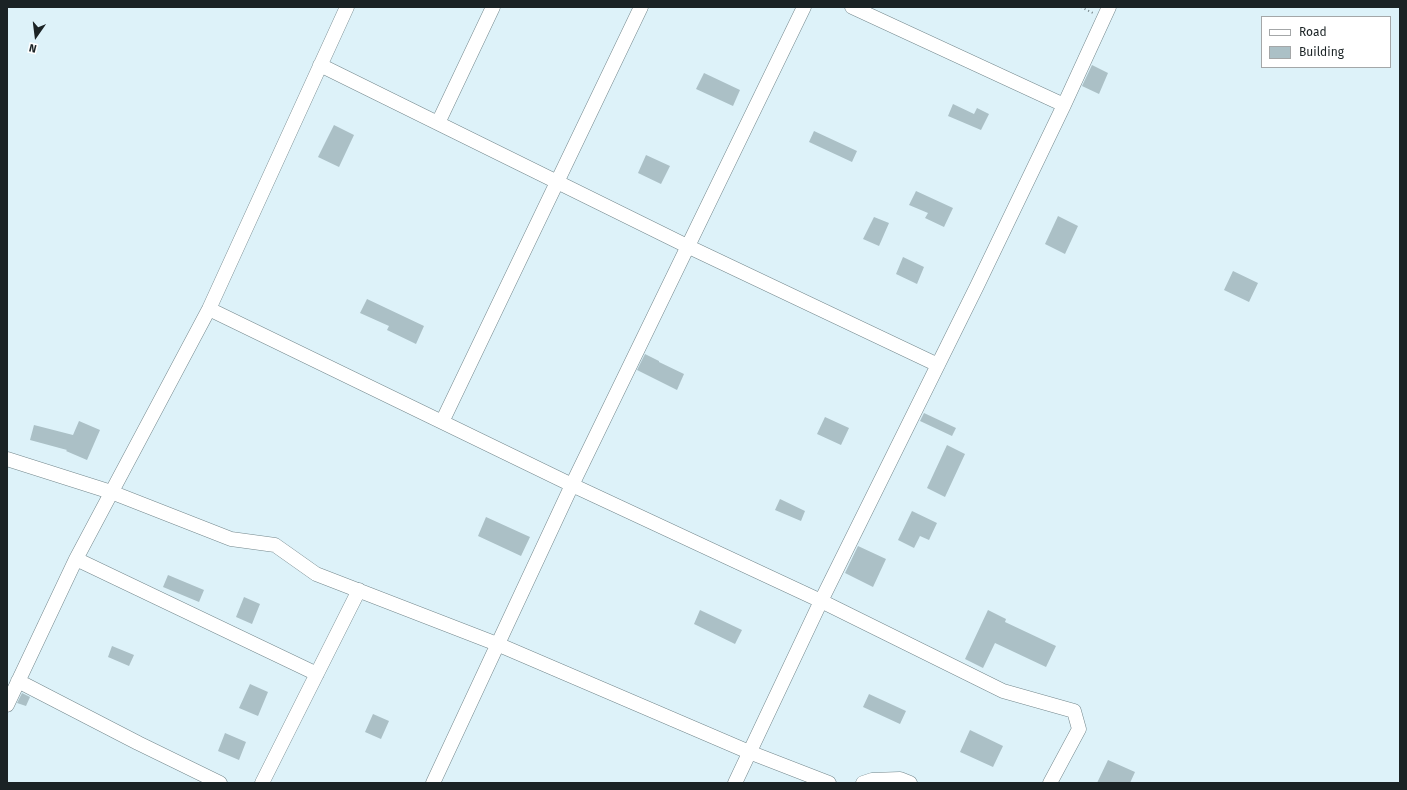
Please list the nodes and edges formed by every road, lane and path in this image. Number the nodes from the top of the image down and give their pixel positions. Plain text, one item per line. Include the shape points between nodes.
1 (347, 7) edge
2 (492, 7) edge
3 (641, 7) edge
4 (804, 7) edge
5 (852, 7) edge
6 (1109, 7) edge
7 (320, 65) junction
8 (1064, 105) junction
9 (438, 123) junction
10 (558, 182) junction
11 (688, 246) junction
12 (209, 309) junction
13 (938, 365) junction
14 (442, 422) junction
15 (7, 459) edge
16 (572, 484) junction
17 (111, 492) junction
18 (76, 559) junction
19 (359, 590) junction
20 (821, 601) junction
21 (498, 644) junction
22 (317, 674) junction
23 (18, 681) junction
24 (7, 705) edge
25 (749, 752) junction
26 (220, 783) edge
27 (262, 783) edge
28 (433, 783) edge
29 (735, 783) edge
30 (830, 783) edge
31 (863, 783) edge
32 (910, 783) edge
33 (1050, 783) edge

1 - 7 street
2 - 9 street
3 - 10 street
4 - 11 street
5 - 8 street
6 - 8 street
7 - 9 street
7 - 12 street
8 - 13 street
9 - 10 street
10 - 11 street
10 - 14 street
11 - 13 street
11 - 16 street
12 - 14 street
12 - 17 street
13 - 20 street
14 - 16 street
15 - 17 street
16 - 20 street
16 - 21 street
17 - 18 street
17 - 19 street via 231,539 275,545 316,574
18 - 22 street
18 - 23 street
19 - 21 street
19 - 22 street
20 - 25 street
20 - 33 street via 1003,691 1074,711 1079,729
21 - 25 street
21 - 28 street
22 - 27 street
23 - 24 street
23 - 26 street
25 - 29 street
25 - 30 street
31 - 32 street via 872,780 900,779

